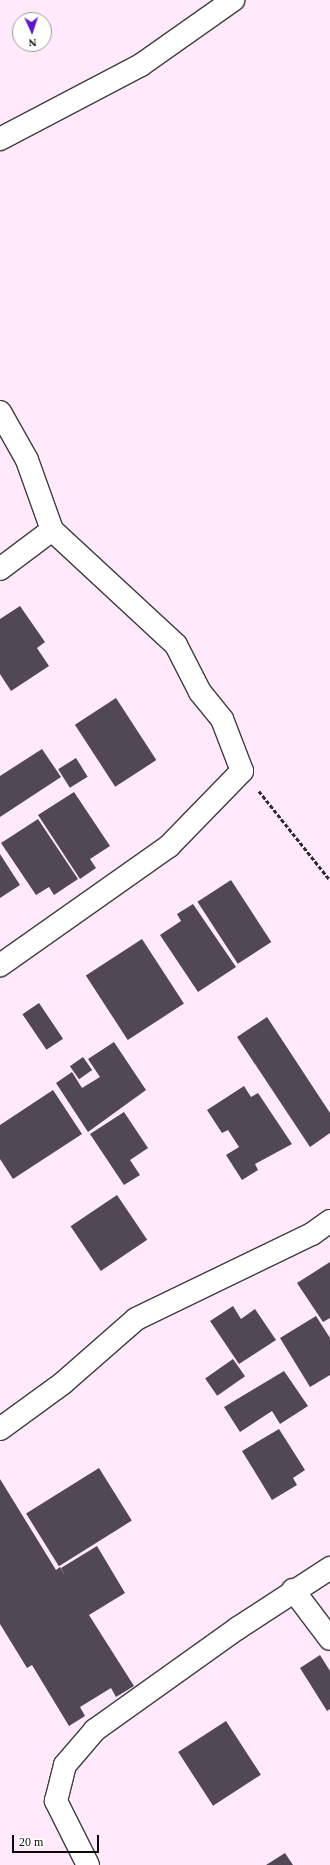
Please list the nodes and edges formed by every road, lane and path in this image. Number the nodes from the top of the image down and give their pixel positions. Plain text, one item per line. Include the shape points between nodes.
1 (233, 0) edge
2 (0, 139) edge
3 (0, 412) edge
4 (52, 530) junction
5 (0, 569) edge
6 (242, 771) junction
7 (330, 880) edge
8 (0, 965) edge
9 (330, 1221) edge
10 (0, 1429) edge
11 (330, 1568) edge
12 (293, 1590) junction
13 (330, 1639) edge
14 (88, 1865) edge

1 - 2 street via 141,65
3 - 4 street via 27,460
4 - 5 street
4 - 6 street via 176,645 200,692 222,718
6 - 7 path
6 - 8 street via 169,846
9 - 10 street via 312,1234 136,1319 63,1383
11 - 12 street
12 - 13 street
12 - 14 street via 95,1730 65,1765 56,1801

